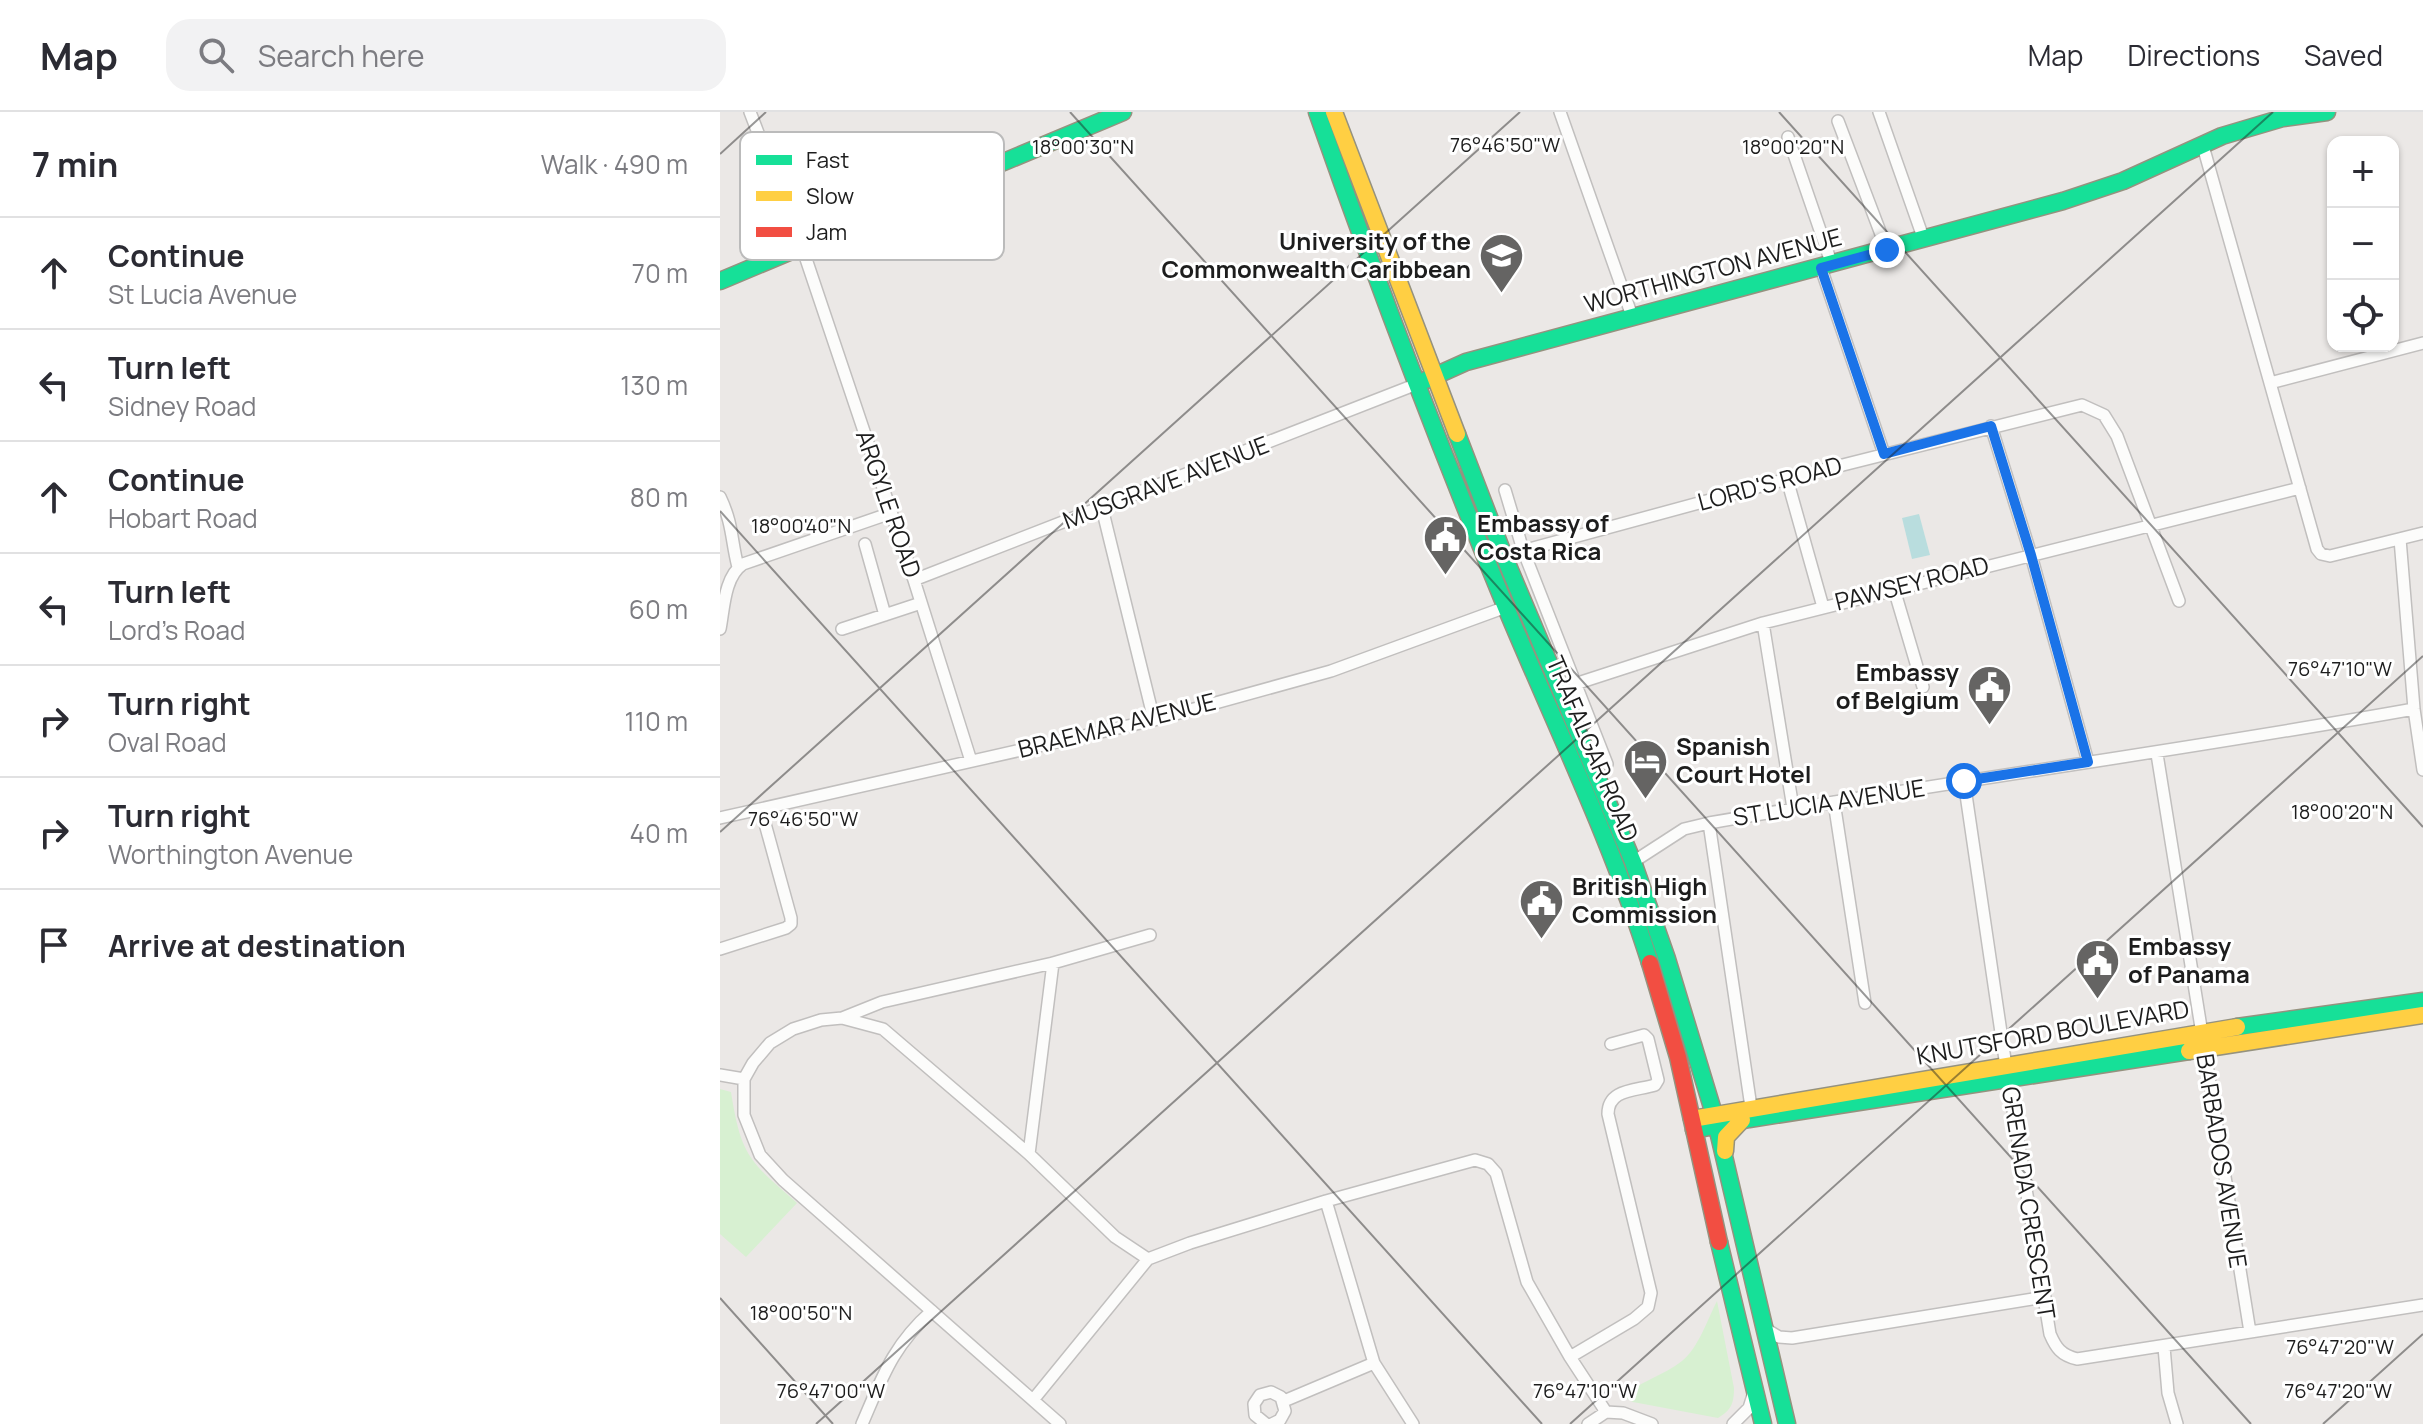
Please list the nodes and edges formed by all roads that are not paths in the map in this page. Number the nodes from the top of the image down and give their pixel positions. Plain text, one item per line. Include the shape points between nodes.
1 (750, 112) edge
2 (1123, 112) edge
3 (1317, 112) edge
4 (1334, 112) edge
5 (1560, 112) edge
6 (1879, 112) edge
7 (2327, 112) edge
8 (1838, 121) dead end
9 (758, 132) edge
10 (1788, 137) dead end
11 (2203, 146) junction
12 (1004, 162) edge
13 (1924, 240) junction
14 (1887, 250) junction
15 (771, 260) edge
16 (806, 260) edge
17 (1827, 266) junction
18 (720, 281) edge
19 (1632, 316) junction
20 (2423, 343) edge
21 (1435, 375) junction
22 (2270, 383) junction
23 (1417, 384) junction
24 (1991, 426) junction
25 (1884, 454) junction
26 (1787, 479) junction
27 (2300, 488) junction
28 (1505, 490) dead end
29 (720, 497) edge
30 (1102, 508) junction
31 (891, 513) junction
32 (2150, 526) junction
33 (2423, 533) edge
34 (2400, 539) junction
35 (865, 544) dead end
36 (1523, 550) junction
37 (2031, 555) junction
38 (1504, 556) junction
39 (738, 567) junction
40 (914, 580) junction
41 (1894, 589) junction
42 (2179, 601) dead end
43 (921, 603) junction
44 (1506, 607) junction
45 (1823, 607) junction
46 (885, 615) junction
47 (1763, 623) junction
48 (720, 629) edge
49 (842, 629) dead end
50 (1575, 684) junction
51 (1923, 687) dead end
52 (2414, 709) junction
53 (1154, 720) junction
54 (2157, 754) junction
55 (971, 761) junction
56 (2088, 762) junction
57 (1607, 764) dead end
58 (2423, 770) edge
59 (1964, 781) junction
60 (1834, 802) junction
61 (1793, 808) junction
62 (761, 809) junction
63 (720, 818) edge
64 (1709, 823) junction
65 (1633, 862) junction
66 (1150, 935) dead end
67 (720, 949) edge
68 (1053, 963) junction
69 (2423, 1001) edge
70 (1865, 1003) dead end
71 (2423, 1015) edge
72 (842, 1018) junction
73 (2202, 1040) junction
74 (1611, 1044) dead end
75 (2007, 1074) junction
76 (720, 1075) edge
77 (744, 1079) junction
78 (1707, 1088) junction
79 (1744, 1112) junction
80 (1716, 1120) junction
81 (1693, 1125) junction
82 (1029, 1154) junction
83 (1725, 1167) junction
84 (1326, 1201) junction
85 (1148, 1259) junction
86 (2045, 1297) junction
87 (2423, 1305) edge
88 (932, 1311) junction
89 (1763, 1327) junction
90 (2250, 1332) junction
91 (2164, 1347) junction
92 (1570, 1357) junction
93 (1374, 1363) junction
94 (1754, 1392) junction
95 (1033, 1400) junction
96 (1284, 1401) junction
97 (1606, 1412) junction
98 (1782, 1421) edge
99 (862, 1424) edge
100 (1060, 1424) edge
101 (1269, 1424) edge
102 (1413, 1424) edge
103 (1588, 1424) edge
104 (1652, 1424) edge
105 (1733, 1424) edge
106 (1763, 1424) edge
107 (2177, 1424) edge

1 - 9 street, ARGYLE ROAD
2 - 12 main road
3 - 23 main road, TRAFALGAR ROAD
4 - 21 main road, TRAFALGAR ROAD
5 - 19 street
6 - 13 street
7 - 11 main road, WORTHINGTON AVENUE via 2283,118
8 - 14 street
10 - 17 street
11 - 13 main road, WORTHINGTON AVENUE via 2123,181
11 - 22 street
13 - 14 main road, WORTHINGTON AVENUE
14 - 17 main road, WORTHINGTON AVENUE
15 - 18 main road
16 - 31 street, ARGYLE ROAD
17 - 19 main road, WORTHINGTON AVENUE
17 - 25 street
19 - 21 main road, WORTHINGTON AVENUE
20 - 22 street
21 - 23 main road, WORTHINGTON AVENUE
21 - 38 main road, TRAFALGAR ROAD
22 - 27 street
23 - 30 street, MUSGRAVE AVENUE
23 - 44 main road, TRAFALGAR ROAD
24 - 25 street, LORD'S ROAD
24 - 32 street, LORD'S ROAD via 2082,405 2104,415
24 - 37 street
25 - 26 street, LORD'S ROAD
26 - 36 street, LORD'S ROAD
26 - 45 street
27 - 32 street, PAWSEY ROAD
27 - 34 street via 2321,554
28 - 36 street
29 - 39 street via 731,521
30 - 40 street, MUSGRAVE AVENUE
30 - 53 street
31 - 39 street
31 - 40 street, ARGYLE ROAD
32 - 37 street, PAWSEY ROAD
32 - 42 street, LORD'S ROAD
33 - 34 street
34 - 52 street
35 - 46 street
36 - 38 street, LORD'S ROAD
36 - 50 street
37 - 41 street, PAWSEY ROAD
37 - 56 street
38 - 65 main road, TRAFALGAR ROAD
39 - 48 street via 730,580
40 - 43 street, ARGYLE ROAD
41 - 45 street, PAWSEY ROAD
41 - 51 street
43 - 46 street
43 - 55 street, ARGYLE ROAD
44 - 53 street, BRAEMAR AVENUE via 1331,671
44 - 81 main road, TRAFALGAR ROAD via 1642,939
45 - 47 street, PAWSEY ROAD
46 - 49 street
47 - 50 street, PAWSEY ROAD
47 - 61 street
50 - 57 street
52 - 54 street, ST LUCIA AVENUE
52 - 58 street
53 - 55 street, BRAEMAR AVENUE
54 - 56 street, ST LUCIA AVENUE
54 - 73 street, BARBADOS AVENUE
55 - 62 street, BRAEMAR AVENUE
56 - 59 street, ST LUCIA AVENUE
59 - 60 street, ST LUCIA AVENUE
59 - 75 street, GRENADA CRESCENT
60 - 61 street, ST LUCIA AVENUE
60 - 70 street
61 - 64 street, ST LUCIA AVENUE
62 - 63 street, BRAEMAR AVENUE
62 - 67 street via 791,924
64 - 65 street, ST LUCIA AVENUE via 1684,829
64 - 79 street
65 - 78 main road, TRAFALGAR ROAD
66 - 68 street
68 - 72 street via 882,1002
68 - 82 street
69 - 73 main road, KNUTSFORD BOULEVARD
71 - 73 main road, KNUTSFORD BOULEVARD
72 - 77 street via 793,1029 770,1043
72 - 82 street via 883,1029
73 - 75 main road, KNUTSFORD BOULEVARD
73 - 90 street, BARBADOS AVENUE
74 - 92 street via 1644,1035 1658,1080 1614,1096 1608,1104 1651,1293 1648,1307 1634,1319
75 - 79 main road, KNUTSFORD BOULEVARD
75 - 86 street, GRENADA CRESCENT
76 - 77 street
77 - 88 street via 744,1115 760,1155
78 - 79 main road via 1717,1104
78 - 80 main road, TRAFALGAR ROAD
79 - 80 main road, KNUTSFORD BOULEVARD
79 - 83 main road via 1726,1137
80 - 81 main road, KNUTSFORD BOULEVARD
80 - 83 main road, TRAFALGAR ROAD
81 - 94 main road, TRAFALGAR ROAD
82 - 85 street via 1115,1237
83 - 89 main road, TRAFALGAR ROAD
84 - 85 street
84 - 92 street via 1475,1160 1488,1164 1500,1185 1527,1282
84 - 93 street
85 - 95 street
86 - 89 street via 1792,1338
86 - 91 street, GRENADA CRESCENT via 2050,1334 2066,1356
87 - 90 street, GRENADA CRESCENT
88 - 95 street
88 - 99 street via 892,1355
89 - 98 main road, TRAFALGAR ROAD
90 - 91 street, GRENADA CRESCENT
91 - 107 street
92 - 97 street
93 - 96 street
93 - 102 street
94 - 105 street via 1749,1408
94 - 106 main road, TRAFALGAR ROAD
95 - 100 street
96 - 101 street via 1283,1416
96 - 101 street via 1271,1392 1256,1399 1255,1415
97 - 103 street
97 - 104 street

